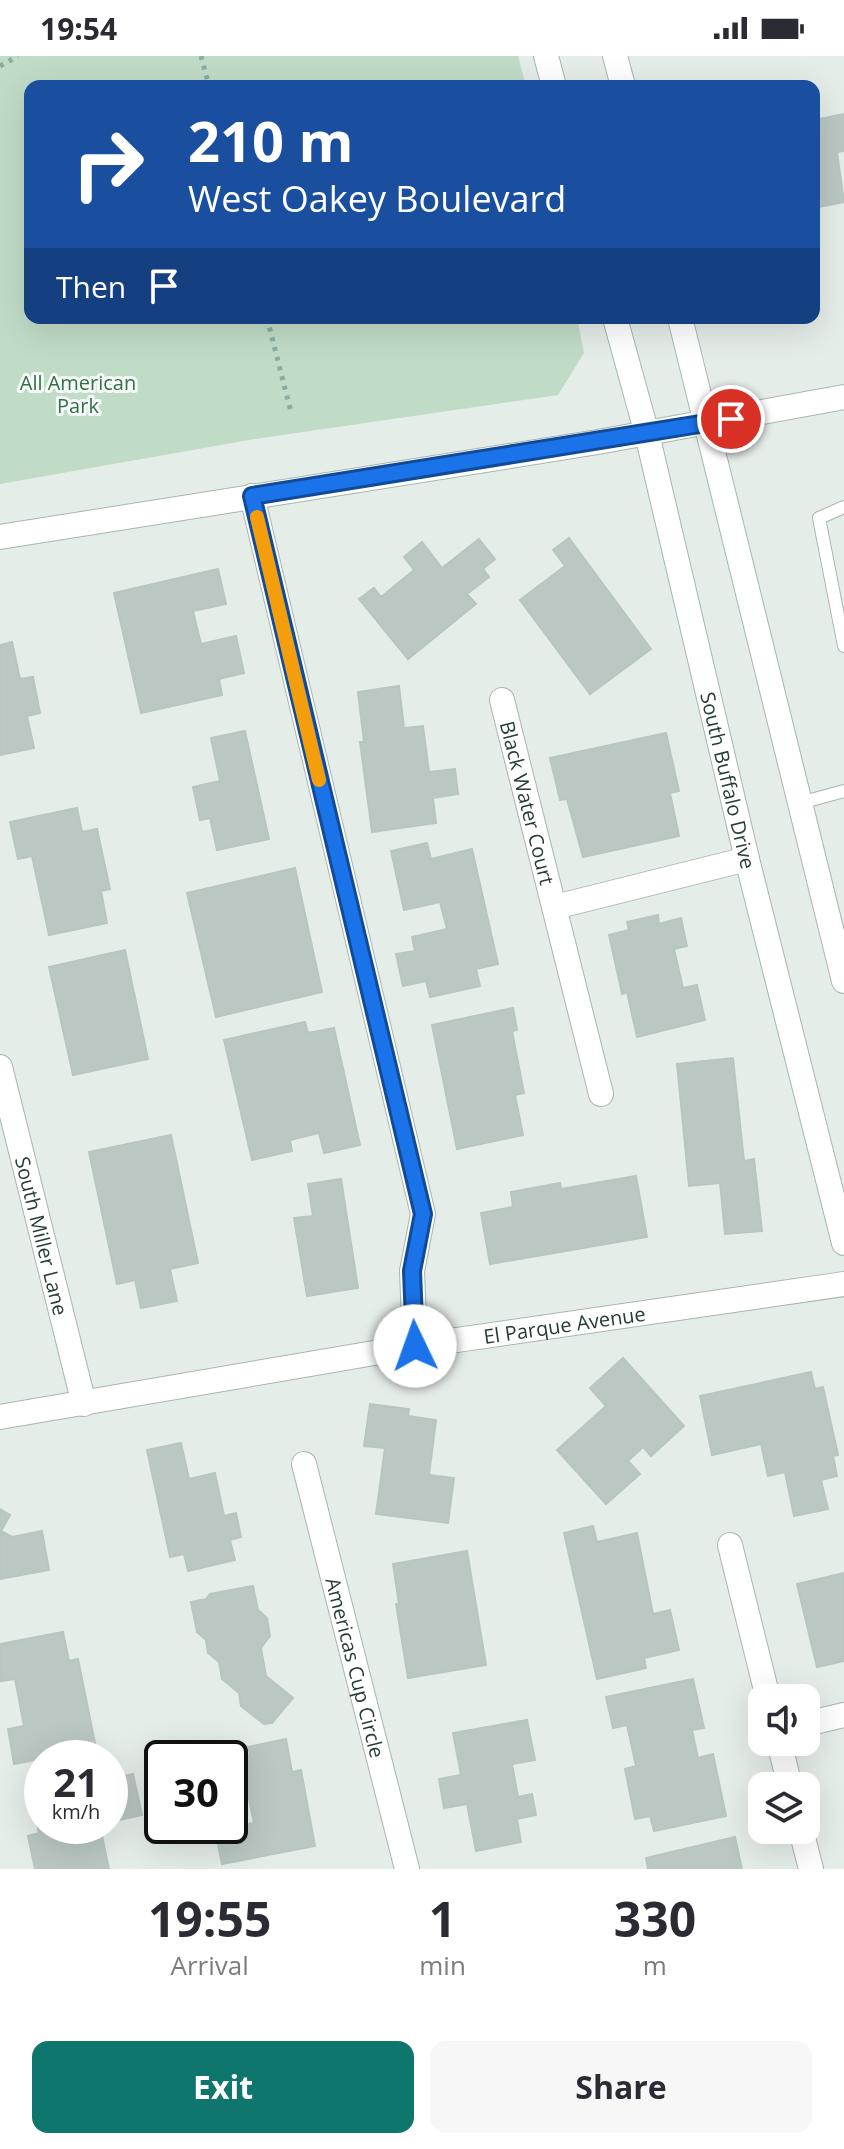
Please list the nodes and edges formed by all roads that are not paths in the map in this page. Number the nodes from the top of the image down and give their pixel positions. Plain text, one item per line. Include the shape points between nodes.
1 (546, 56) edge
2 (616, 56) edge
3 (552, 80) edge
4 (622, 80) edge
5 (617, 324) edge
6 (681, 324) edge
7 (844, 397) edge
8 (706, 423) junction
9 (647, 434) junction
10 (252, 496) junction
11 (844, 507) edge
12 (0, 537) edge
13 (844, 646) edge
14 (502, 700) dead end
15 (844, 791) edge
16 (800, 803) junction
17 (747, 859) junction
18 (555, 907) junction
19 (844, 981) edge
20 (0, 1067) edge
21 (601, 1094) dead end
22 (844, 1243) edge
23 (844, 1284) edge
24 (415, 1346) junction
25 (84, 1404) junction
26 (0, 1417) edge
27 (304, 1464) dead end
28 (730, 1545) dead end
29 (765, 1684) edge
30 (844, 1715) edge
31 (820, 1721) edge
32 (805, 1844) edge
33 (407, 1869) edge
34 (811, 1869) edge

1 - 3 street
2 - 4 street
5 - 9 street, South Buffalo Drive
6 - 8 street
7 - 8 street
8 - 9 street
8 - 16 street
9 - 10 street
9 - 17 street, South Buffalo Drive
10 - 12 street
10 - 24 street via 423,1214 412,1271
11 - 13 lane via 819,518
14 - 18 street, Black Water Court
15 - 16 lane
16 - 19 street
17 - 18 street, Black Water Court
17 - 22 street, South Buffalo Drive
18 - 21 street, Black Water Court
20 - 25 street, South Miller Lane
23 - 24 street, El Parque Avenue
24 - 25 street, El Parque Avenue
25 - 26 street, El Parque Avenue
27 - 33 street, Americas Cup Circle
28 - 29 street
30 - 31 street
32 - 34 street

